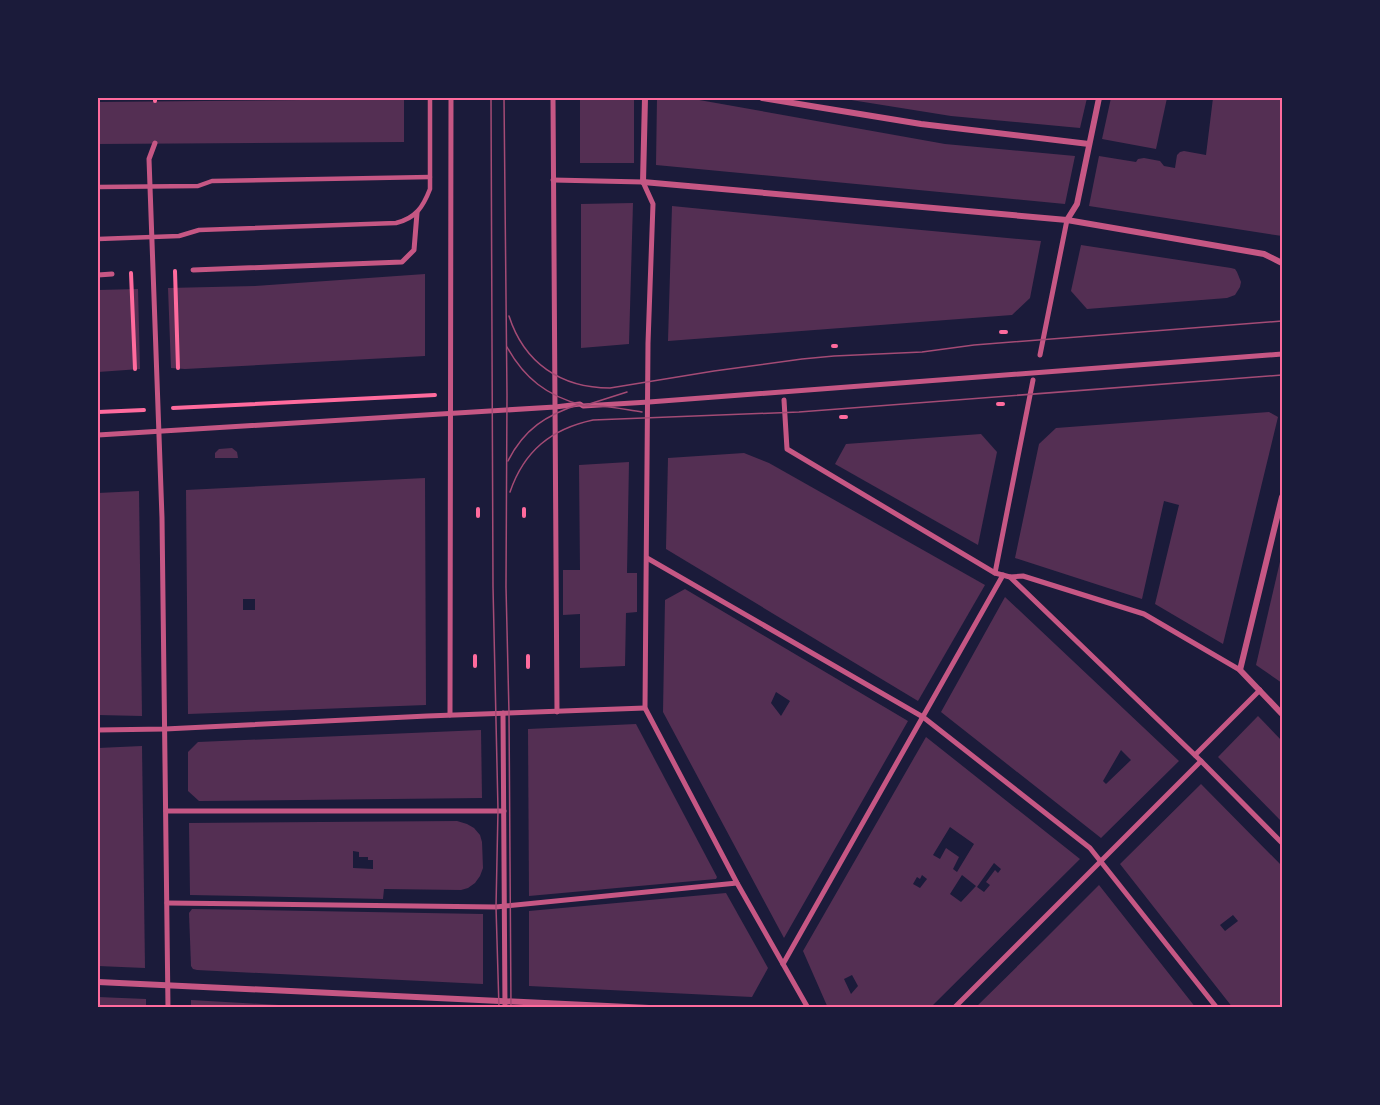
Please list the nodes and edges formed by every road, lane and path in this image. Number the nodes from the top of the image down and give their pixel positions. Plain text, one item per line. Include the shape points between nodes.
1 (430, 98) edge
2 (452, 98) edge
3 (553, 98) edge
4 (645, 98) edge
5 (762, 98) edge
6 (1099, 98) edge
7 (155, 143) dead end
8 (1089, 144) junction
9 (430, 177) junction
10 (553, 180) junction
11 (643, 182) junction
12 (150, 186) junction
13 (98, 187) edge
14 (417, 213) junction
15 (1067, 220) junction
16 (153, 236) junction
17 (98, 239) edge
18 (1282, 263) edge
19 (194, 270) dead end
20 (175, 271) dead end
21 (131, 273) dead end
22 (98, 274) edge
23 (112, 274) dead end
24 (1282, 354) edge
25 (1040, 355) dead end
26 (178, 368) dead end
27 (135, 369) dead end
28 (1033, 380) dead end
29 (451, 395) junction
30 (784, 400) dead end
31 (649, 402) junction
32 (555, 407) junction
33 (159, 409) junction
34 (98, 412) edge
35 (451, 413) junction
36 (160, 431) junction
37 (98, 435) edge
38 (1282, 497) edge
39 (478, 509) dead end
40 (524, 509) dead end
41 (478, 516) dead end
42 (524, 516) dead end
43 (647, 558) junction
44 (995, 573) junction
45 (1007, 576) junction
46 (475, 656) dead end
47 (528, 656) dead end
48 (475, 666) dead end
49 (528, 667) dead end
50 (1240, 670) junction
51 (1260, 690) junction
52 (645, 708) junction
53 (557, 712) junction
54 (503, 713) junction
55 (1282, 714) edge
56 (450, 715) junction
57 (923, 717) junction
58 (165, 729) junction
59 (98, 730) edge
60 (1195, 755) junction
61 (1201, 761) junction
62 (166, 811) junction
63 (504, 811) junction
64 (1282, 843) edge
65 (1100, 861) junction
66 (737, 883) junction
67 (167, 903) junction
68 (504, 906) junction
69 (783, 964) junction
70 (98, 982) edge
71 (168, 984) junction
72 (505, 1004) edge
73 (168, 1008) edge
74 (650, 1008) edge
75 (808, 1008) edge
76 (954, 1008) edge
77 (1217, 1008) edge

1 - 9 lane
2 - 29 street
3 - 10 street
4 - 11 street
5 - 8 street via 921,124
6 - 8 street
7 - 12 street via 149,159
8 - 15 street via 1077,204
9 - 12 lane via 212,181 198,186
9 - 14 lane via 430,189
10 - 11 street
10 - 32 street
11 - 15 street
11 - 31 street via 653,204
12 - 13 lane
12 - 16 street
14 - 16 lane via 396,223 199,230 179,236
14 - 19 street via 414,250 402,262
15 - 18 street via 1264,254
15 - 25 street
16 - 17 lane
16 - 33 street
20 - 26 path
21 - 27 path
22 - 23 street
24 - 31 street
28 - 44 street
29 - 33 path
29 - 35 street
30 - 44 street via 787,449
31 - 32 street
31 - 43 street
32 - 35 street
32 - 53 street
33 - 34 path
33 - 36 street
35 - 36 street
35 - 56 street
36 - 37 street
36 - 58 street
38 - 50 street
39 - 41 path
40 - 42 path
43 - 52 street
43 - 57 street
44 - 45 street
45 - 50 street via 1023,576 1144,615
45 - 57 street
45 - 60 street
46 - 48 path
47 - 49 path
50 - 51 street
51 - 55 street
51 - 60 street
52 - 53 street
52 - 66 street
53 - 54 street
54 - 56 street
54 - 63 street
56 - 58 street
57 - 65 street via 1090,848
57 - 69 street
58 - 59 street
58 - 62 street
60 - 61 street
61 - 64 street
61 - 65 street
62 - 63 street
62 - 67 street
63 - 68 street
65 - 76 street
65 - 77 street
66 - 68 street
66 - 69 street
67 - 68 street
67 - 71 street
68 - 72 street
69 - 75 street
70 - 71 street
71 - 72 street
71 - 73 street
72 - 74 street

